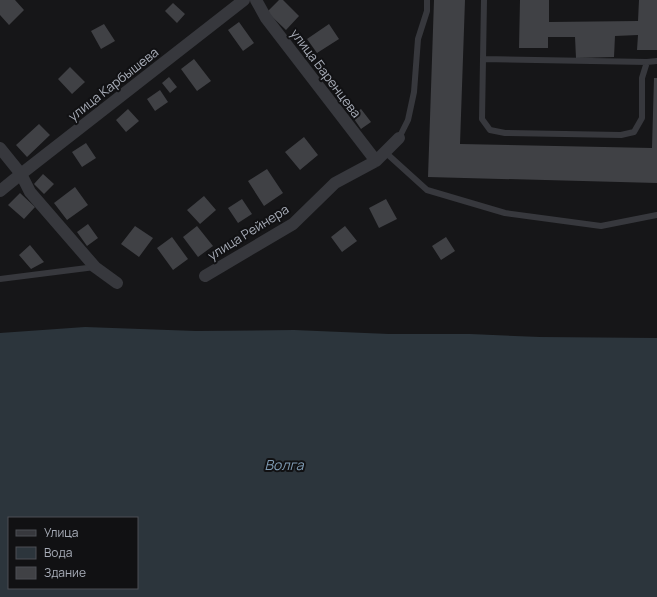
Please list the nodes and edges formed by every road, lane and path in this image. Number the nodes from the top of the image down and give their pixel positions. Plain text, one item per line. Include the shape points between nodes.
1 (244, 0) edge
2 (256, 0) edge
3 (427, 0) edge
4 (484, 0) edge
5 (483, 59) junction
6 (657, 61) edge
7 (647, 62) junction
8 (399, 138) joint
9 (0, 148) edge
10 (380, 157) junction
11 (20, 174) junction
12 (0, 191) edge
13 (657, 214) edge
14 (95, 267) junction
15 (205, 276) dead end
16 (0, 279) edge
17 (117, 283) dead end

1 - 11 street, улица Карбышева
2 - 10 street, улица Баренцева via 266,18
3 - 8 lane via 427,11 418,39 414,92 408,120
4 - 5 lane
5 - 7 lane
5 - 7 lane via 482,119 490,130 505,133 621,135 634,132 642,118 642,78
6 - 7 lane
8 - 10 street, улица Рейнера
9 - 11 street
10 - 13 lane via 426,190 505,213 601,226
10 - 15 street, улица Рейнера via 335,183 293,224
11 - 12 street, улица Карбышева
11 - 14 street via 30,192
14 - 16 lane
14 - 17 street

